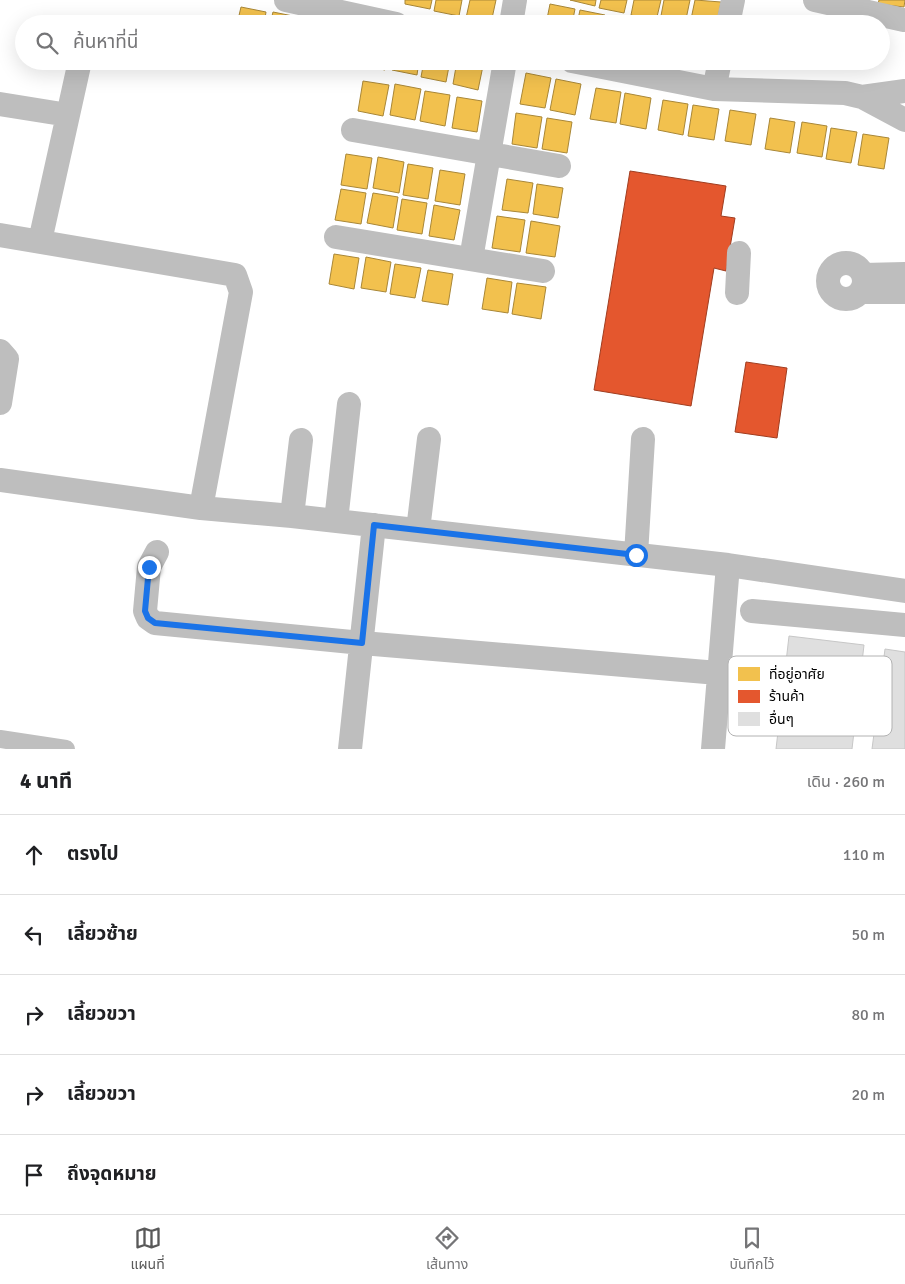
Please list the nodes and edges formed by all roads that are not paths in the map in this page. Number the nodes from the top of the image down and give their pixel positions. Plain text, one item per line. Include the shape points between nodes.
1 (286, 0) edge
2 (516, 0) edge
3 (733, 0) edge
4 (815, 0) edge
5 (355, 15) edge
6 (513, 15) edge
7 (730, 15) edge
8 (882, 15) edge
9 (890, 17) edge
10 (904, 20) edge
11 (78, 70) edge
12 (503, 70) edge
13 (616, 70) edge
14 (718, 70) edge
15 (714, 90) junction
16 (905, 91) edge
17 (862, 97) junction
18 (0, 104) edge
19 (68, 115) junction
20 (905, 120) edge
21 (353, 130) dead end
22 (489, 154) junction
23 (559, 166) dead end
24 (0, 234) edge
25 (336, 237) dead end
26 (40, 242) junction
27 (739, 253) dead end
28 (471, 258) junction
29 (543, 271) dead end
30 (905, 274) edge
31 (905, 292) edge
32 (737, 293) dead end
33 (0, 351) edge
34 (0, 403) edge
35 (349, 404) dead end
36 (643, 439) dead end
37 (300, 440) dead end
38 (429, 440) dead end
39 (0, 480) edge
40 (201, 508) junction
41 (292, 516) junction
42 (336, 521) junction
43 (374, 525) junction
44 (418, 530) junction
45 (157, 552) dead end
46 (636, 555) junction
47 (728, 565) junction
48 (905, 591) edge
49 (752, 611) dead end
50 (905, 626) edge
51 (362, 643) junction
52 (718, 673) junction
53 (350, 749) edge
54 (713, 749) edge

1 - 5 street
2 - 6 street
3 - 7 street
4 - 8 street
9 - 10 street
11 - 19 street
12 - 22 street
13 - 15 street
14 - 15 street
15 - 17 street via 845,93
16 - 17 street
17 - 20 street
18 - 19 street
19 - 26 street
21 - 22 street
22 - 23 street
22 - 28 street
24 - 26 street
25 - 28 street
26 - 40 street via 235,275 241,292
27 - 32 street
28 - 29 street
30 - 31 street via 862,283
33 - 34 street via 7,359
35 - 42 street
36 - 46 street
37 - 41 street
38 - 44 street
39 - 40 street
40 - 41 street
41 - 42 street
42 - 43 street
43 - 44 street
43 - 51 street
44 - 46 street
45 - 51 street via 149,567 145,611 155,623
46 - 47 street
47 - 48 street
47 - 52 street
49 - 50 street
51 - 52 street
51 - 53 street
52 - 54 street

